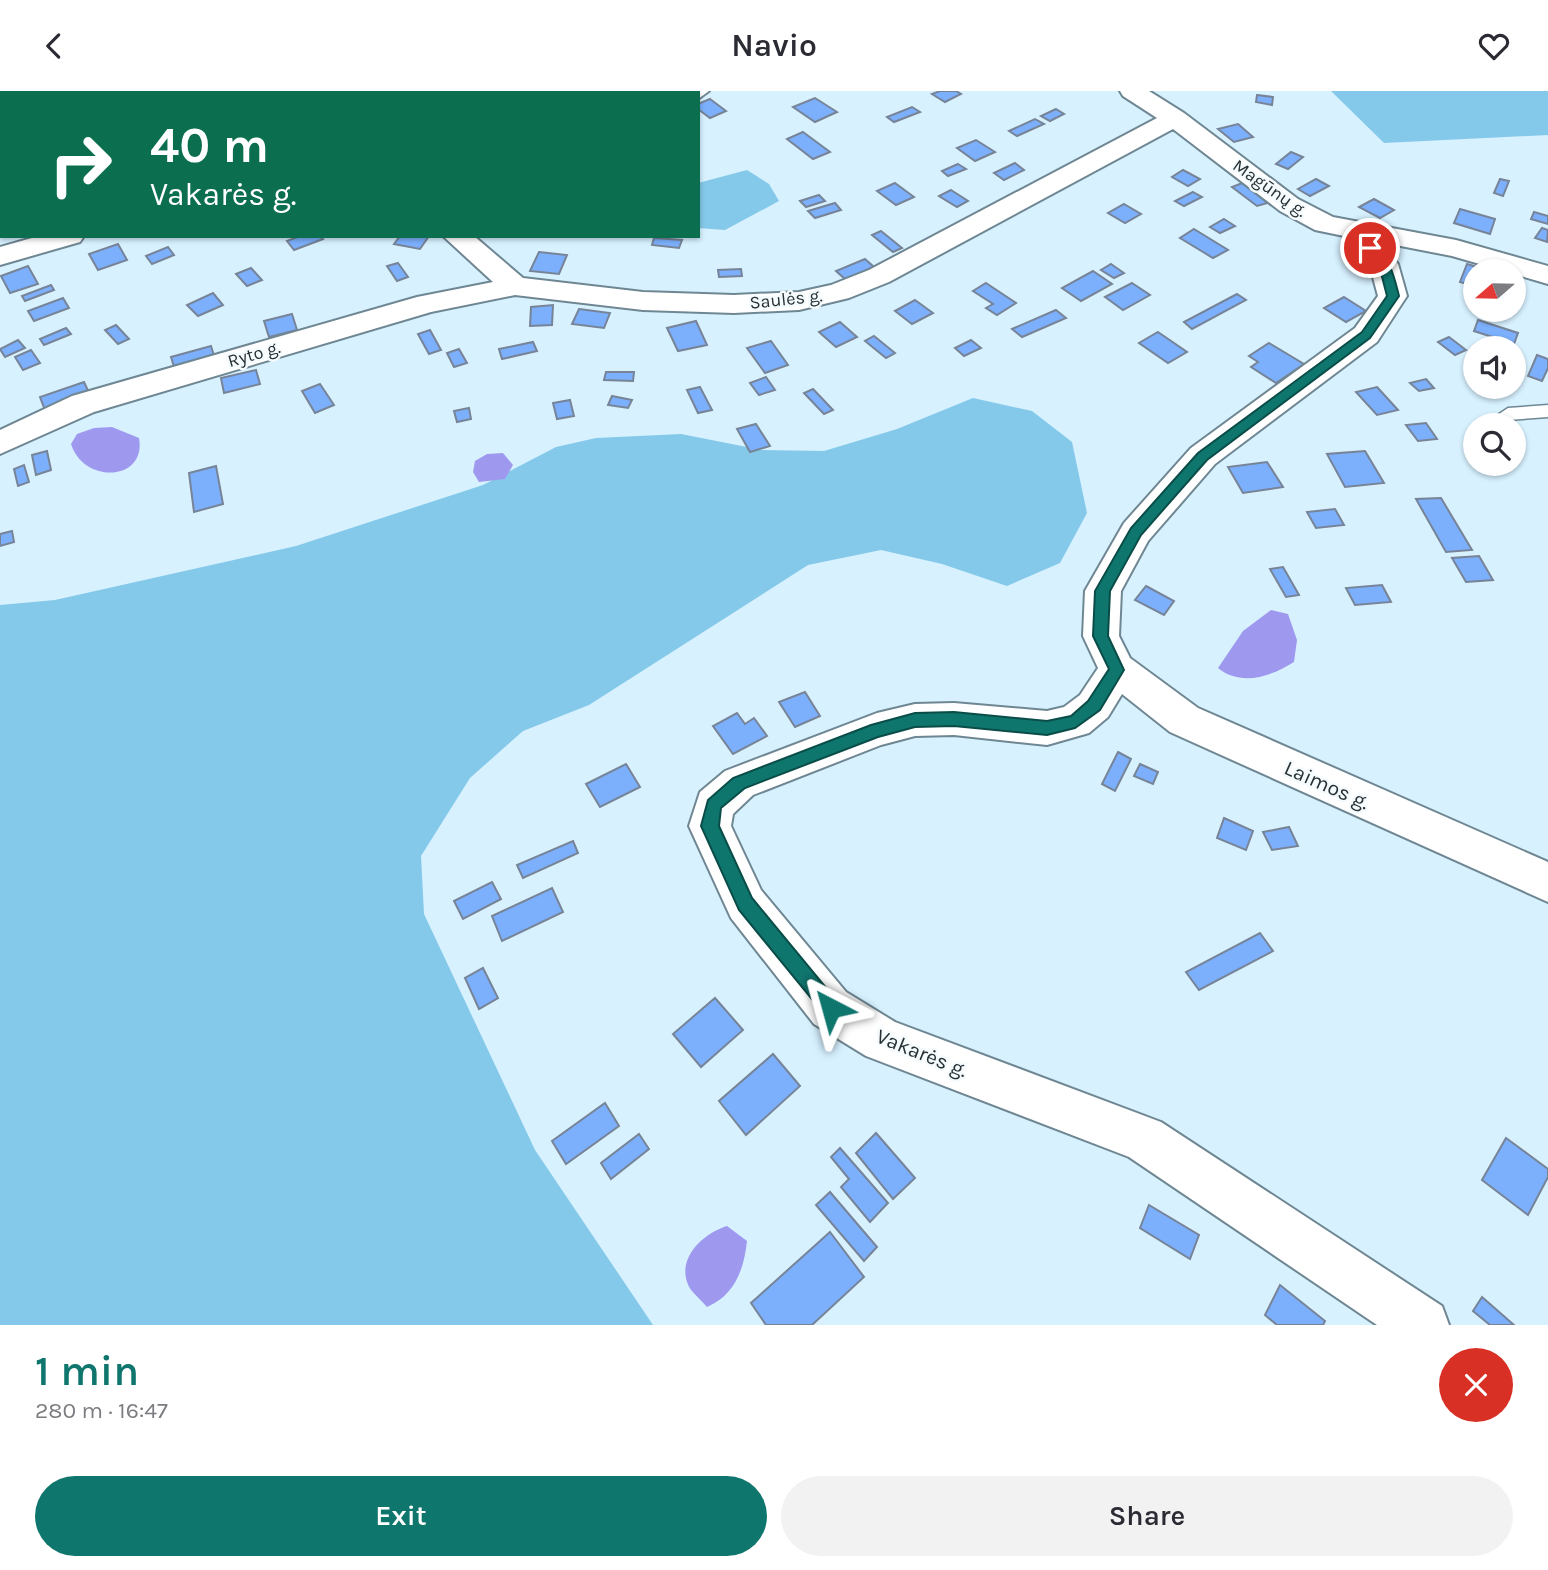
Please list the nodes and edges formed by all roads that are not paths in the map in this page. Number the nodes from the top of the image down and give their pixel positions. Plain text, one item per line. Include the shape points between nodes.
1 (1132, 91) edge
2 (1175, 118) junction
3 (1355, 232) junction
4 (63, 238) edge
5 (459, 238) edge
6 (0, 257) edge
7 (1548, 275) edge
8 (515, 286) junction
9 (1548, 411) edge
10 (1521, 413) edge
11 (0, 443) edge
12 (1117, 670) junction
13 (1548, 882) edge
14 (1423, 1325) edge

1 - 2 street, Magūnų g.
2 - 3 street, Magūnų g. via 1289,205 1325,224
2 - 8 street, Saulės g. via 879,276 839,292 799,301 734,304 643,301
3 - 7 street, Magūnų g. via 1456,248
3 - 12 street via 1384,264 1393,296 1366,335 1203,456 1136,532 1103,591 1101,636
4 - 6 street
5 - 8 street
8 - 11 street, Ryto g. via 427,304 83,404
9 - 10 lane
12 - 13 street, Laimos g. via 1184,720
12 - 14 street, Vakarės g. via 1094,706 1075,722 1047,728 915,720 877,730 739,783 714,805 710,826 746,904 831,1008 882,1040 1144,1139

